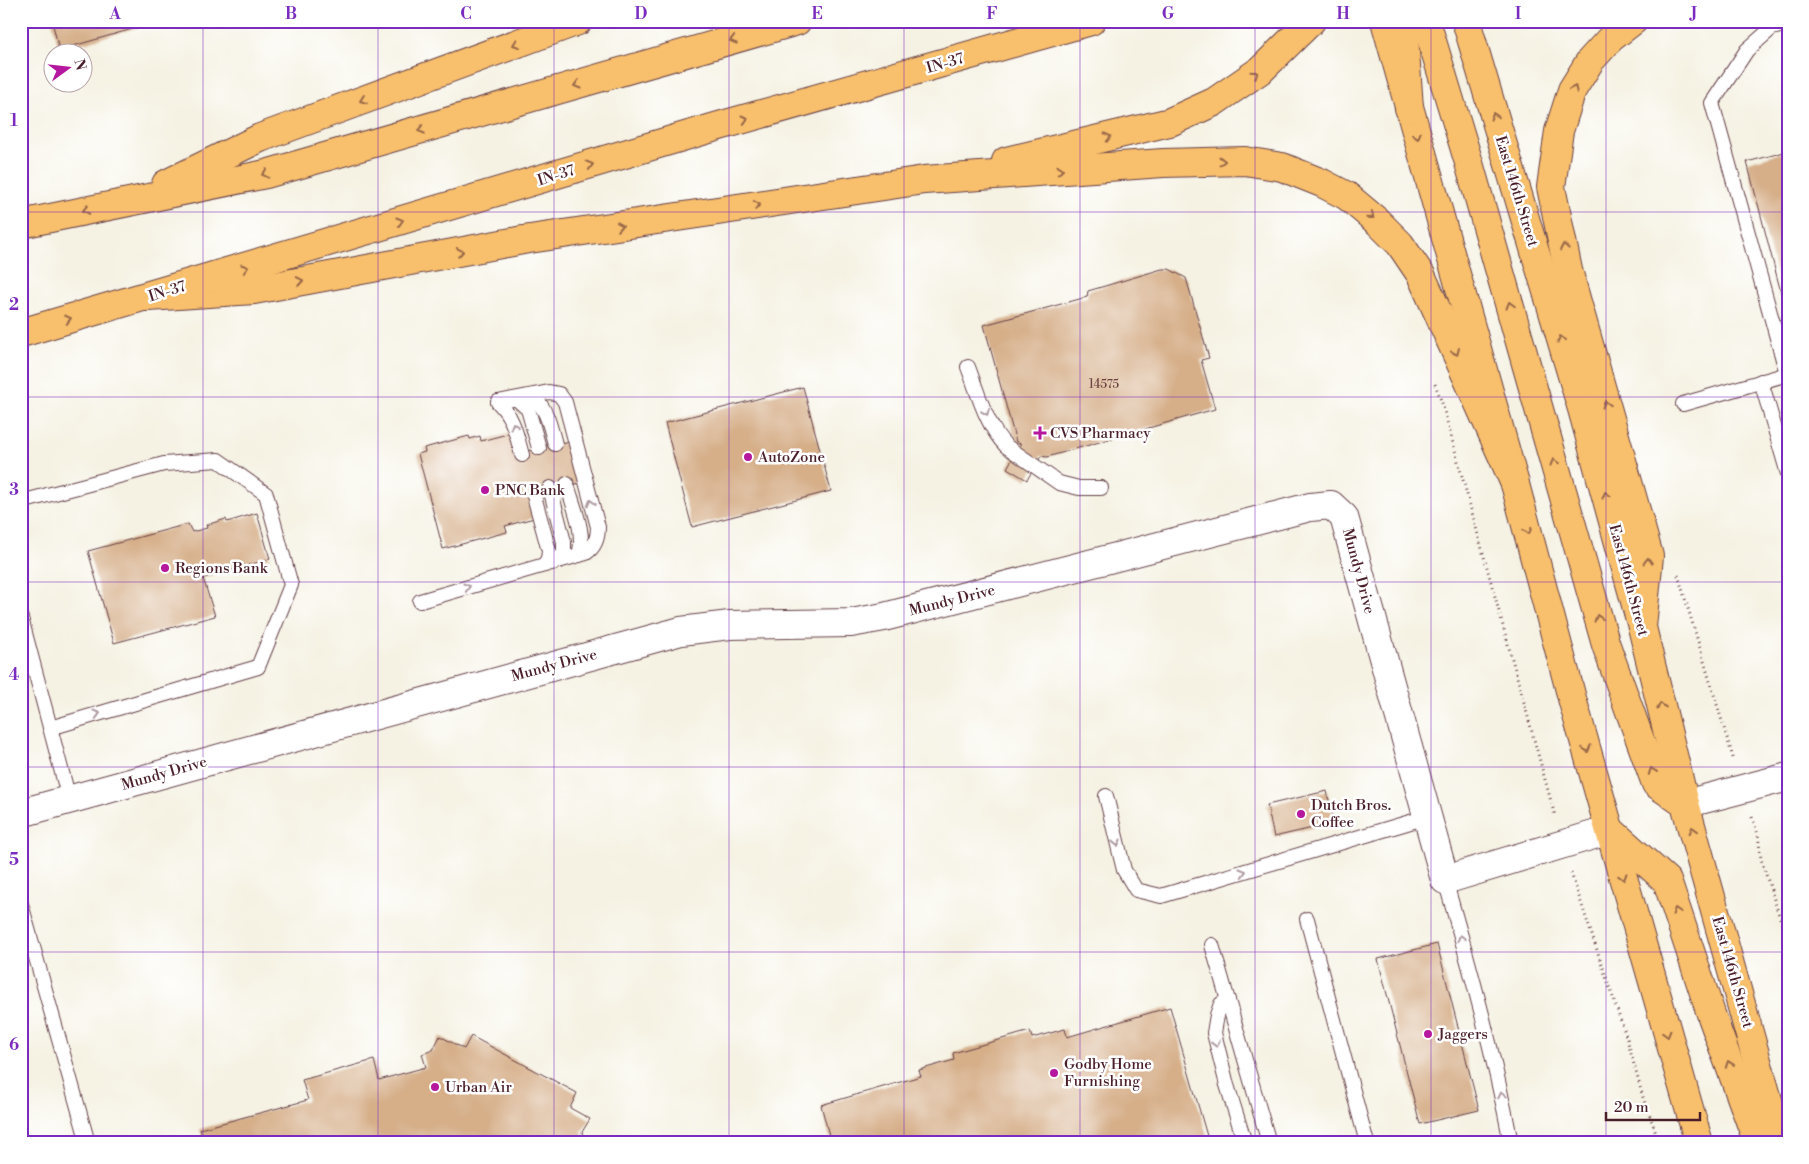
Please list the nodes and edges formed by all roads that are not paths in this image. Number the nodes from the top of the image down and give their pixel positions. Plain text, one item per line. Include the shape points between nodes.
1 (578, 21) edge
2 (797, 21) edge
3 (1091, 21) edge
4 (1311, 21) edge
5 (1385, 21) edge
6 (1403, 21) edge
7 (1426, 21) edge
8 (1466, 21) edge
9 (1633, 21) edge
10 (1788, 24) edge
11 (1409, 108) junction
12 (924, 180) junction
13 (134, 200) junction
14 (21, 224) edge
15 (148, 297) junction
16 (21, 333) edge
17 (968, 367) dead end
18 (1787, 374) edge
19 (1761, 382) junction
20 (533, 396) junction
21 (517, 399) junction
22 (1683, 404) dead end
23 (555, 444) dead end
24 (539, 448) dead end
25 (522, 455) dead end
26 (1788, 474) edge
27 (567, 484) dead end
28 (1515, 484) junction
29 (550, 488) dead end
30 (1101, 488) dead end
31 (534, 496) dead end
32 (21, 502) edge
33 (579, 555) junction
34 (559, 561) junction
35 (544, 565) junction
36 (420, 600) dead end
37 (21, 618) edge
38 (1642, 626) junction
39 (50, 728) junction
40 (1788, 776) edge
41 (1106, 796) dead end
42 (70, 800) junction
43 (1685, 804) junction
44 (21, 813) edge
45 (1428, 817) junction
46 (1610, 830) junction
47 (1445, 880) junction
48 (21, 904) edge
49 (1307, 919) dead end
50 (1212, 944) dead end
51 (1228, 1000) junction
52 (88, 1143) edge
53 (1245, 1143) edge
54 (1269, 1143) edge
55 (1367, 1143) edge
56 (1511, 1143) edge
57 (1699, 1143) edge
58 (1758, 1143) edge
59 (1780, 1143) edge

1 -> 13 main road via 260,138
2 -> 13 main road via 266,174
15 -> 3 main road, IN-37 via 710,129
12 -> 4 main road via 1170,122 1214,102 1262,69
5 - 11 main road
6 - 11 main road
43 -> 7 main road via 1656,784 1606,645
38 -> 8 main road, East 146th Street via 1582,409
38 -> 9 main road via 1649,556 1568,270 1551,187 1560,131 1572,90 1611,38
10 - 18 lane via 1772,28 1747,50 1712,103
11 -> 28 main road
15 -> 12 main road via 254,290 523,240
12 -> 28 main road via 1164,163 1244,161 1282,167 1322,182 1347,196 1378,222 1400,244 1421,275
13 -> 14 main road
16 -> 15 main road, IN-37
17 -> 30 lane via 990,424 1006,446 1059,483 1079,488
18 - 19 lane
19 - 22 lane
19 - 26 lane
20 - 21 lane
20 - 23 lane via 547,416
33 -> 20 lane via 591,550 598,527 565,402 559,394 549,392
21 - 24 lane via 528,409
25 -> 21 lane via 512,419 498,402
27 - 33 lane via 581,534
28 -> 46 main road
29 - 34 lane via 564,542 564,552
31 - 35 lane via 549,551
39 -> 32 lane via 258,667 291,585 266,494 218,460 164,464
33 - 34 lane
34 - 35 lane
36 -> 35 lane
37 - 39 lane
43 -> 38 main road, East 146th Street
39 - 42 lane
40 - 43 street
41 -> 45 lane via 1124,870 1136,890 1161,896
42 - 44 street, Mundy Drive
42 - 45 street, Mundy Drive via 681,631 730,625 851,623 884,617 1310,507 1331,505 1344,517
59 -> 43 main road, East 146th Street
45 - 47 street, Mundy Drive
46 - 47 street
46 -> 57 main road
58 -> 46 main road via 1667,881
56 -> 47 lane via 1502,1092
48 - 52 lane
49 - 55 lane
50 - 51 lane
51 -> 53 lane via 1221,1004 1214,1033
51 - 54 lane

